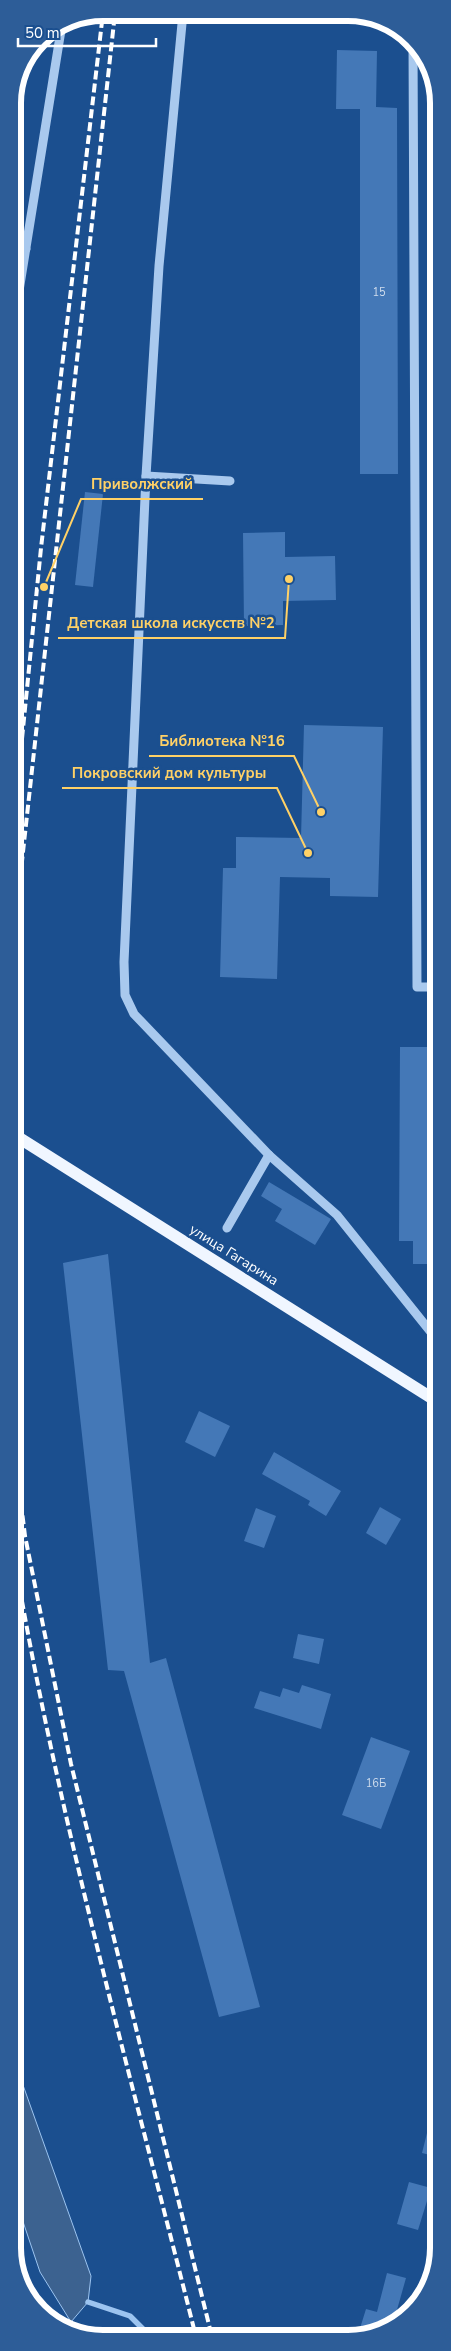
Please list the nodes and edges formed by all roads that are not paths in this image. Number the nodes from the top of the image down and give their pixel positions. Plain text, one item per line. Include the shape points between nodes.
1 (182, 21) edge
2 (60, 34) edge
3 (414, 55) edge
4 (21, 246) edge
5 (26, 249) junction
6 (21, 279) edge
7 (146, 476) junction
8 (230, 481) dead end
9 (430, 987) edge
10 (21, 1139) edge
11 (269, 1155) junction
12 (227, 1228) dead end
13 (430, 1331) edge
14 (430, 1397) edge

1 - 7 street via 159,266
2 - 5 street
3 - 9 street via 417,987
4 - 5 street
5 - 6 street
7 - 8 street
7 - 11 street via 124,952 125,995 134,1014
10 - 14 main road, улица Гагарина
11 - 12 street
11 - 13 street via 337,1215

